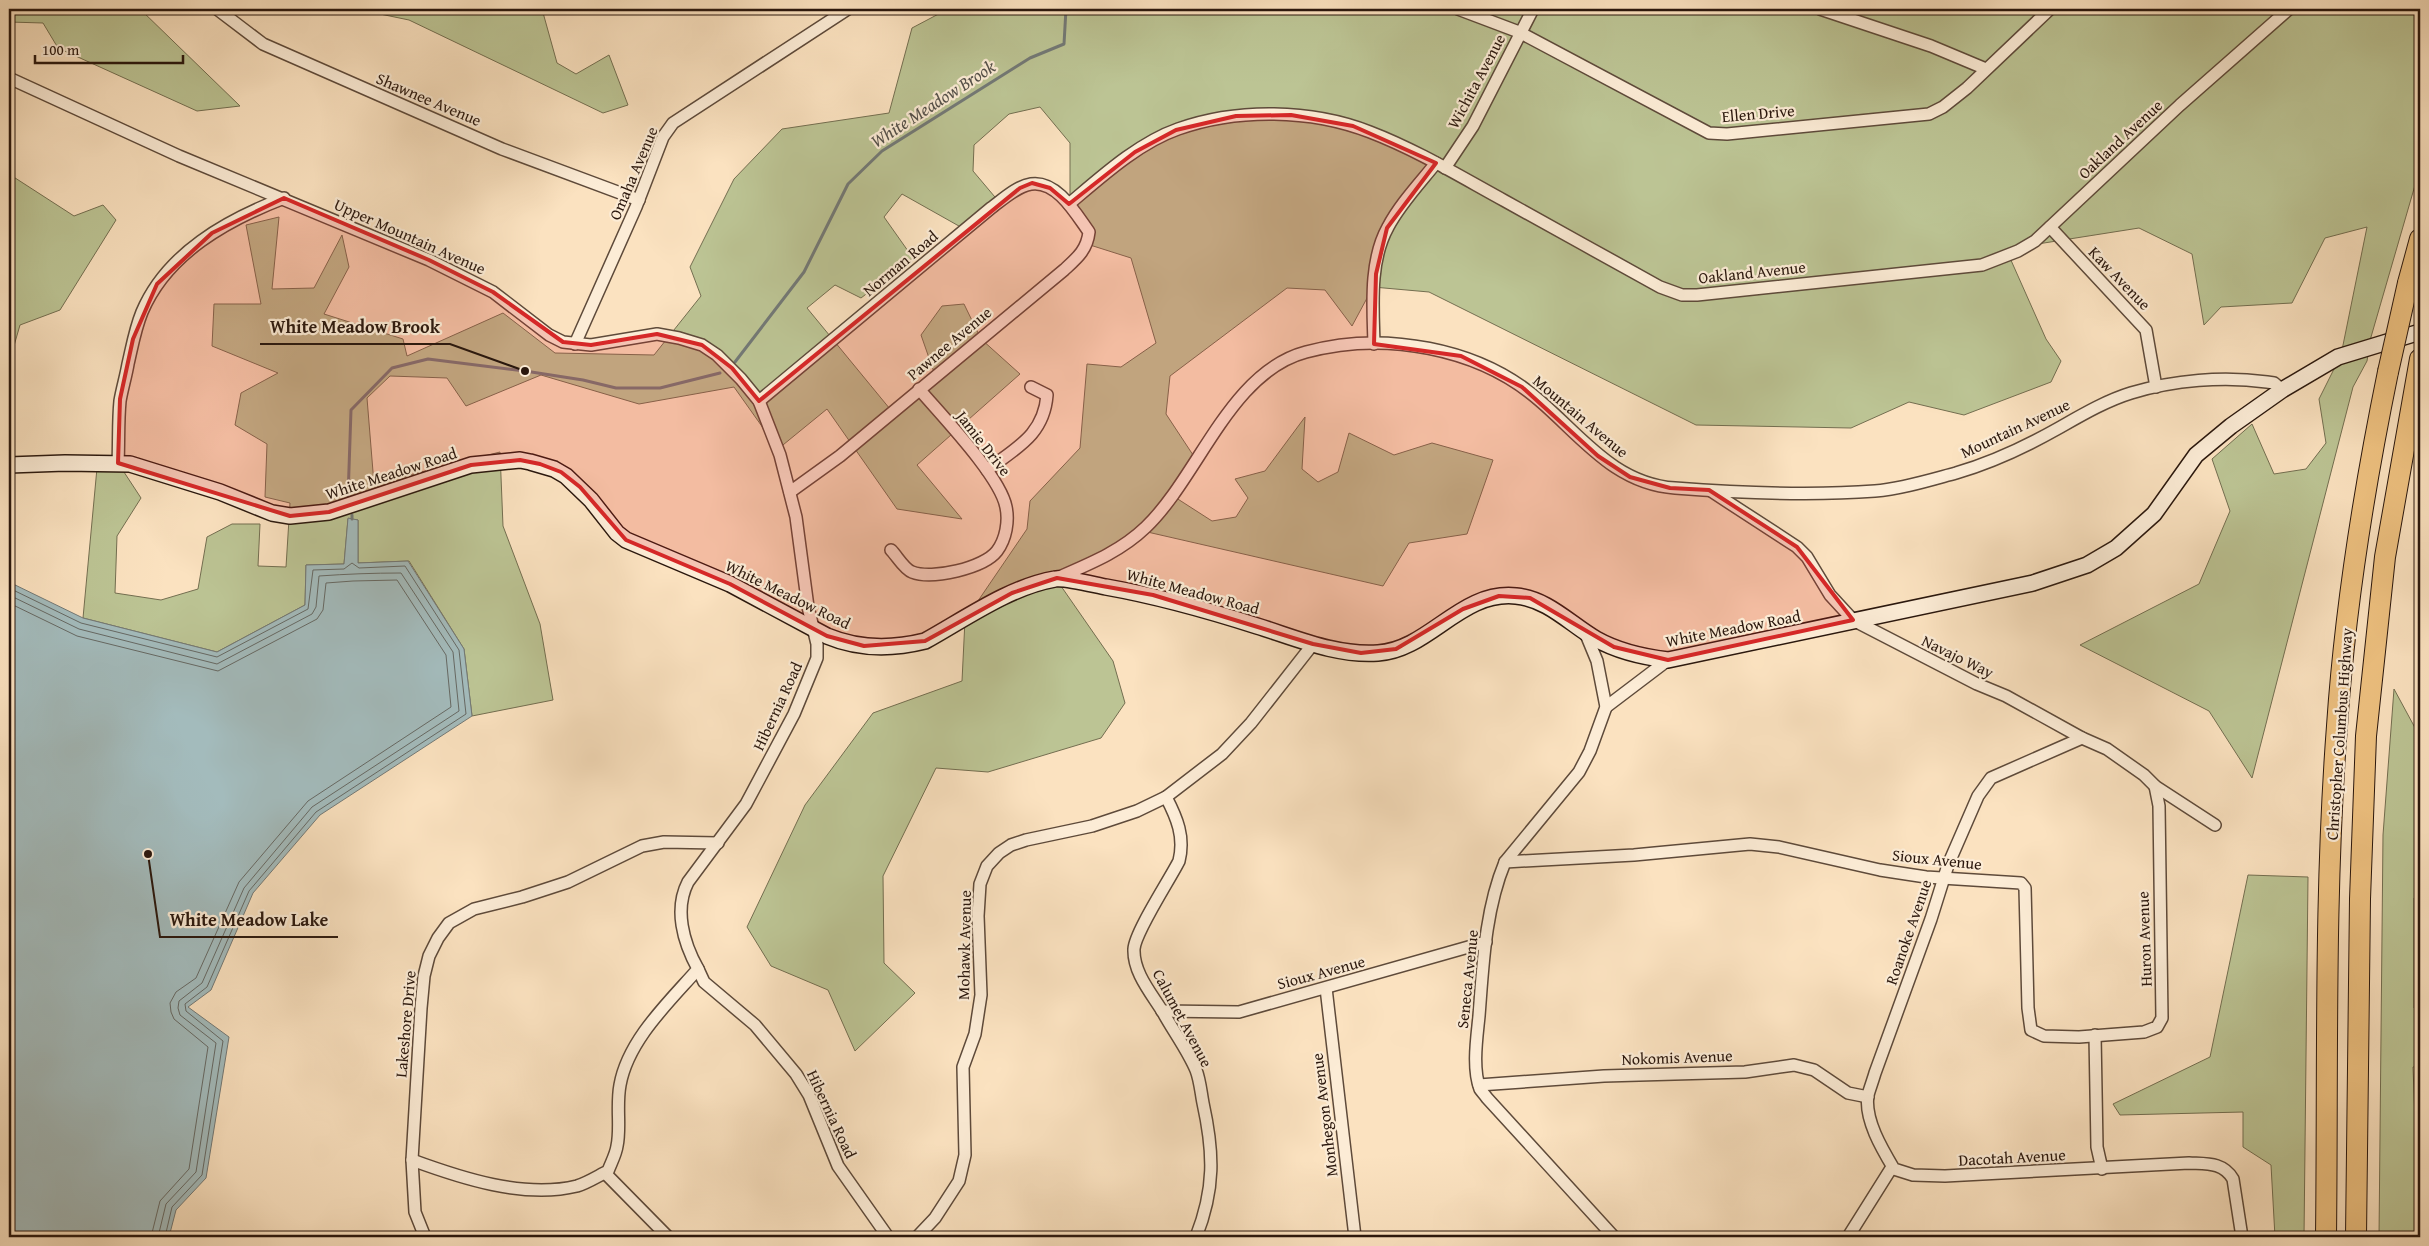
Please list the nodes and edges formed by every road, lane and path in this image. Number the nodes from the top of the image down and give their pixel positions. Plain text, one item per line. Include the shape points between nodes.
1 (217, 9) edge
2 (848, 9) edge
3 (1458, 9) edge
4 (1533, 9) edge
5 (1820, 9) edge
6 (2050, 9) edge
7 (2289, 9) edge
8 (830, 13) edge
9 (1519, 32) junction
10 (1986, 69) junction
11 (9, 78) edge
12 (1441, 165) junction
13 (284, 198) junction
14 (639, 200) junction
15 (1069, 204) junction
16 (2050, 227) junction
17 (2420, 239) edge
18 (2420, 332) edge
19 (575, 344) junction
20 (1374, 344) junction
21 (2419, 363) edge
22 (1031, 387) dead end
23 (2156, 387) junction
24 (919, 389) junction
25 (2282, 390) junction
26 (759, 401) junction
27 (118, 462) junction
28 (9, 465) edge
29 (987, 470) junction
30 (1710, 490) junction
31 (790, 492) junction
32 (891, 550) dead end
33 (1057, 578) junction
34 (1853, 620) junction
35 (813, 628) junction
36 (1585, 632) junction
37 (1313, 644) junction
38 (1668, 660) junction
39 (1606, 707) junction
40 (2082, 738) junction
41 (2155, 786) junction
42 (1166, 796) junction
43 (2215, 825) dead end
44 (718, 843) junction
45 (1505, 862) junction
46 (1944, 878) junction
47 (1486, 942) junction
48 (698, 969) junction
49 (1326, 988) junction
50 (1162, 1011) junction
51 (2095, 1035) junction
52 (1480, 1085) junction
53 (1868, 1097) junction
54 (412, 1160) junction
55 (1892, 1167) junction
56 (2102, 1169) junction
57 (605, 1173) junction
58 (425, 1237) edge
59 (668, 1237) edge
60 (888, 1237) edge
61 (917, 1237) edge
62 (1196, 1237) edge
63 (1355, 1237) edge
64 (1614, 1237) edge
65 (1848, 1237) edge
66 (2242, 1237) edge
67 (2326, 1237) edge
68 (2356, 1237) edge

1 - 14 street, Shawnee Avenue via 263,44 502,149
2 - 8 street, Omaha Avenue
3 - 9 street, Ellen Drive
4 - 9 street, Wichita Avenue
5 - 10 street via 1931,46
6 - 10 street, Ellen Drive
7 - 16 street, Oakland Avenue via 2180,105
8 - 14 street, Omaha Avenue via 672,123 663,137
9 - 10 street, Ellen Drive via 1709,133 1728,134 1929,114 1943,107
9 - 12 street, Wichita Avenue via 1473,126
11 - 13 street, Upper Mountain Avenue via 179,156
12 - 15 street, Oakland Avenue via 1353,126 1292,115 1236,116 1176,130 1135,152
12 - 16 street, Oakland Avenue via 1660,287 1682,295 1982,265 2035,242
12 - 20 street, Wichita Avenue via 1396,213 1384,235 1373,302
13 - 19 street, Upper Mountain Avenue via 429,260 493,292 549,335
13 - 27 street via 212,233 157,284 133,339 120,400
14 - 19 street, Omaha Avenue
15 - 24 street, Pawnee Avenue via 1089,232 1081,254
15 - 26 street, Norman Road via 1050,188 1032,184 1020,188 991,208
16 - 23 street, Kaw Avenue via 2146,330
17 - 67 highway, Christopher Columbus Highway, bridge via 2367,477 2351,583 2336,726
18 - 25 street, White Meadow Road via 2338,357
19 - 26 street, Upper Mountain Avenue via 657,334 702,345 717,355
20 - 30 street, Mountain Avenue via 1423,348 1461,356 1522,387 1598,456 1630,477 1670,488
20 - 33 street, Mountain Avenue via 1307,352 1289,358 1261,378 1225,417 1184,481 1146,528 1115,553
21 - 68 highway, Christopher Columbus Highway via 2386,557 2366,736 2360,899
22 - 29 street via 1047,395 1040,425
23 - 25 street, Mountain Avenue via 2226,379 2274,383
23 - 30 street, Mountain Avenue via 2109,402 1983,464 1917,482 1878,491 1823,494
24 - 29 street, Jamie Drive
24 - 31 street, Pawnee Avenue via 840,456
25 - 34 street, White Meadow Road via 2196,455 2154,514 2116,548 2086,565 2033,583
26 - 31 street, Upper Mountain Avenue via 771,427
27 - 28 street, White Meadow Road
27 - 35 street, White Meadow Road via 203,486 290,516 328,512 471,465 520,460 540,464 561,472 580,487 626,540 730,584
29 - 32 street, Jamie Drive via 1002,493 1008,519 997,552 952,573 928,576 910,572
30 - 34 street, Navajo Way via 1797,547 1807,557 1830,595
31 - 35 street, Upper Mountain Avenue
33 - 35 street, White Meadow Road via 1012,593 925,641 910,645 841,642
33 - 37 street, White Meadow Road via 1153,595
34 - 38 street, White Meadow Road
34 - 40 street, Navajo Way via 2006,696
35 - 44 street, Hibernia Road via 817,658 802,695 750,798
36 - 37 street, White Meadow Road via 1543,604 1530,598 1507,596 1477,602 1396,649 1379,653 1342,651
36 - 38 street, White Meadow Road via 1633,654
36 - 39 street, Seneca Avenue via 1598,661
37 - 42 street, Mohawk Avenue via 1251,723 1222,754
38 - 39 street
39 - 45 street, Seneca Avenue via 1579,772
40 - 41 street, Navajo Way via 2107,748
40 - 46 street, Roanoke Avenue via 1991,778 1967,817
41 - 43 street, Navajo Way
41 - 51 street, Huron Avenue via 2159,806 2162,1018 2157,1027 2144,1032
42 - 50 street, Calumet Avenue via 1179,823 1182,849 1179,861 1139,932 1134,949 1146,989
42 - 61 street, Mohawk Avenue via 1137,811 1092,826 1011,845 993,859 982,876 978,916 981,995 975,1034 963,1067 965,1155 959,1181 935,1218
44 - 48 street, Hibernia Road via 681,895 681,923
44 - 54 street, Lakeshore Drive via 664,842 642,846 554,888 474,908 449,923 438,938 424,976
45 - 46 street, Sioux Avenue via 1750,844 1779,847 1880,870
45 - 47 street, Seneca Avenue
46 - 51 street, Sioux Avenue via 2021,883 2024,888 2031,1030 2044,1036
46 - 53 street, Roanoke Avenue
47 - 49 street, Sioux Avenue
47 - 52 street, Seneca Avenue via 1477,1041
48 - 57 street via 658,1014 628,1064 620,1083 616,1108 617,1146
48 - 60 street, Hibernia Road via 704,982 755,1025 796,1074 809,1095 838,1166
49 - 50 street, Sioux Avenue via 1239,1012
49 - 63 street, Monhegon Avenue
50 - 62 street, Calumet Avenue via 1196,1070 1209,1127 1212,1182
51 - 56 street via 2097,1147
52 - 53 street, Nokomis Avenue via 1604,1076 1745,1072 1794,1065 1814,1070 1848,1093
52 - 64 street, Seneca Avenue via 1508,1123
53 - 55 street, Roanoke Avenue via 1878,1139
54 - 57 street via 483,1182 535,1189 578,1186
54 - 58 street, Lakeshore Drive via 415,1212
55 - 56 street, Dacotah Avenue via 1912,1175 1945,1176
55 - 65 street
56 - 66 street, Dacotah Avenue via 2218,1164 2233,1180
57 - 59 street

